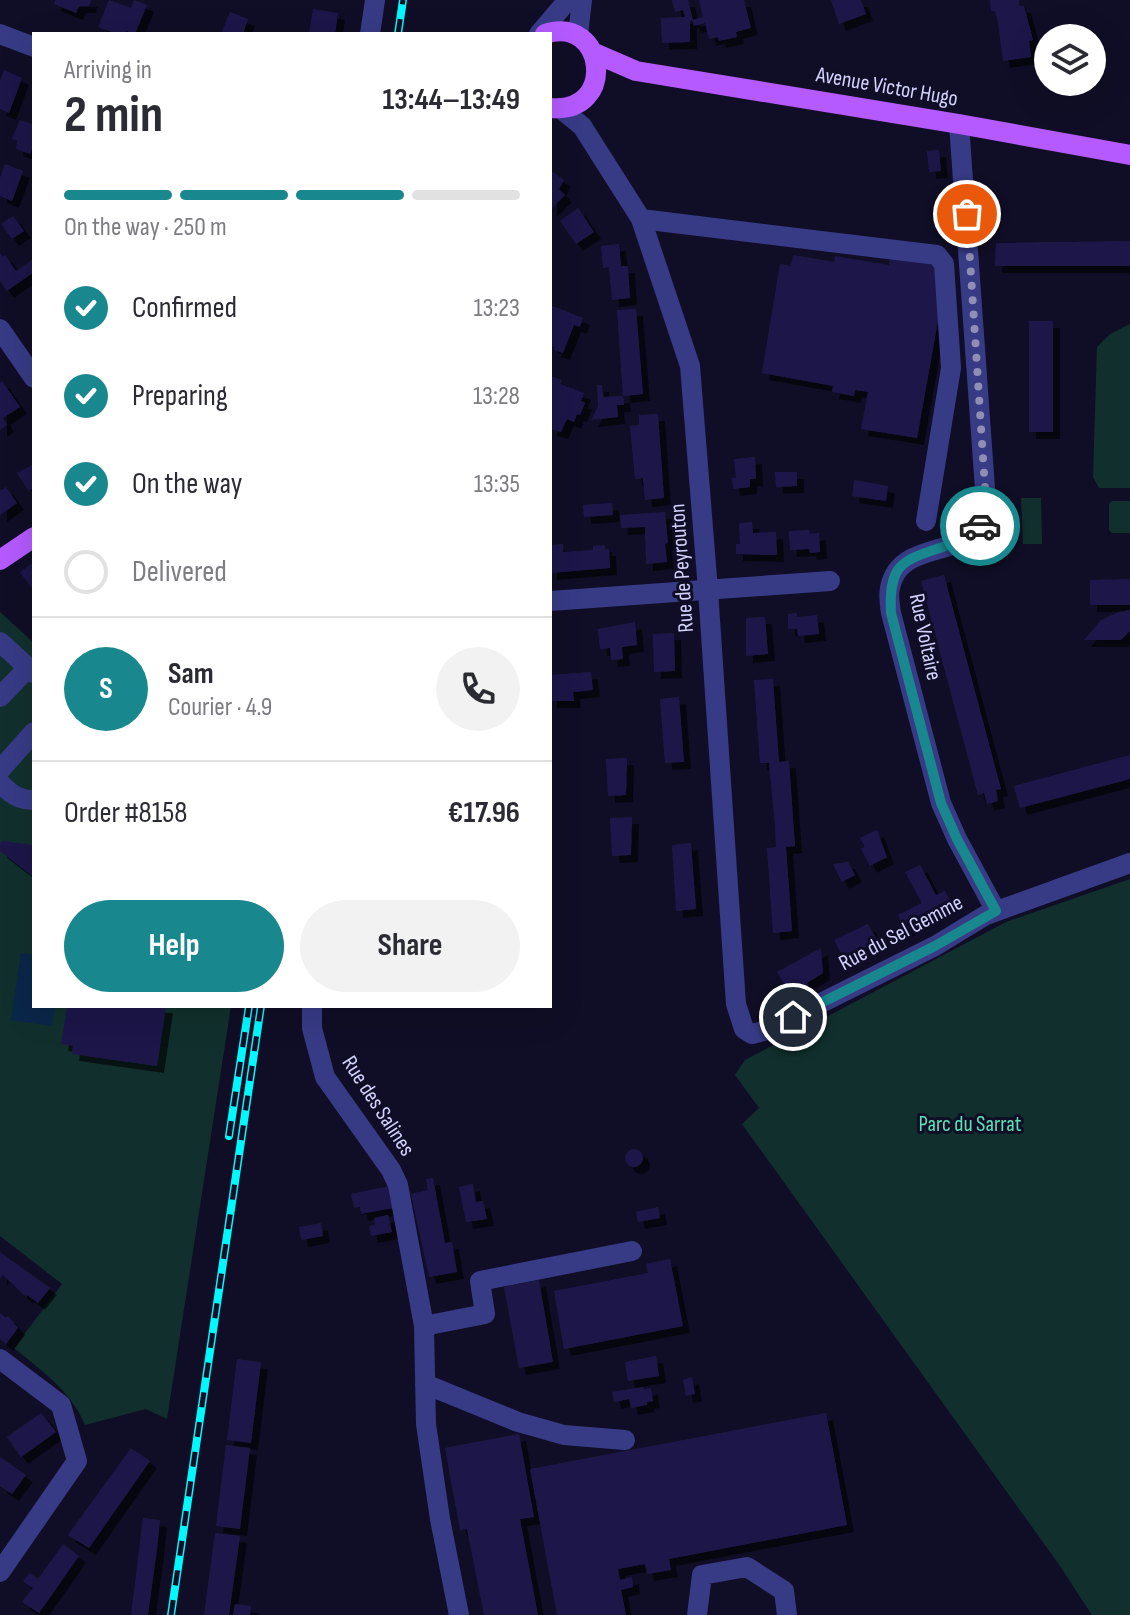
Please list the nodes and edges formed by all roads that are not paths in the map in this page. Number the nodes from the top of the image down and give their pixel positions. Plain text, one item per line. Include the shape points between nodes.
1 (375, 0) edge
2 (568, 0) edge
3 (582, 0) edge
4 (370, 32) edge
5 (544, 32) edge
6 (552, 32) edge
7 (0, 34) edge
8 (578, 35) junction
9 (32, 46) edge
10 (592, 52) junction
11 (636, 71) junction
12 (571, 102) edge
13 (959, 124) junction
14 (1130, 155) edge
15 (641, 219) junction
16 (3, 339) edge
17 (32, 375) edge
18 (926, 521) dead end
19 (32, 538) edge
20 (0, 560) edge
21 (830, 581) dead end
22 (708, 590) junction
23 (552, 601) edge
24 (0, 642) edge
25 (31, 670) edge
26 (0, 697) edge
27 (32, 734) edge
28 (0, 770) edge
29 (0, 783) edge
30 (32, 800) edge
31 (1130, 863) edge
32 (996, 911) junction
33 (312, 1008) edge
34 (744, 1029) joint
35 (632, 1251) dead end
36 (424, 1326) junction
37 (0, 1359) edge
38 (425, 1384) junction
39 (625, 1440) dead end
40 (0, 1572) edge
41 (459, 1615) edge
42 (697, 1615) edge
43 (787, 1615) edge

1 - 4 street
2 - 5 street
3 - 8 street
6 - 8 main road
7 - 9 street
8 - 10 main road
10 - 11 main road, Avenue Victor Hugo
10 - 12 main road via 598,67
11 - 12 main road, Avenue Victor Hugo
11 - 13 main road, Avenue Victor Hugo
12 - 15 street, Rue de Peyrouton
13 - 14 main road, Avenue Victor Hugo
13 - 32 street, Rue Voltaire via 985,519 966,538 906,561 889,588 941,803
15 - 18 street via 940,258 951,368
15 - 22 street, Rue de Peyrouton via 690,366
16 - 17 street
19 - 20 main road
21 - 22 street
22 - 23 street
22 - 34 street, Rue de Peyrouton via 736,1004
24 - 25 street
25 - 26 street
27 - 28 street
29 - 30 street via 14,796
31 - 32 street, Rue du Sel Gemme
32 - 34 street, Rue du Sel Gemme via 767,1030 752,1034
33 - 36 street, Rue des Salines via 325,1077 398,1185
35 - 36 street via 480,1281 485,1314
36 - 38 street
37 - 40 street via 61,1405 77,1461
38 - 39 street via 564,1435
38 - 41 street via 426,1424
42 - 43 street via 702,1575 747,1567 784,1591

